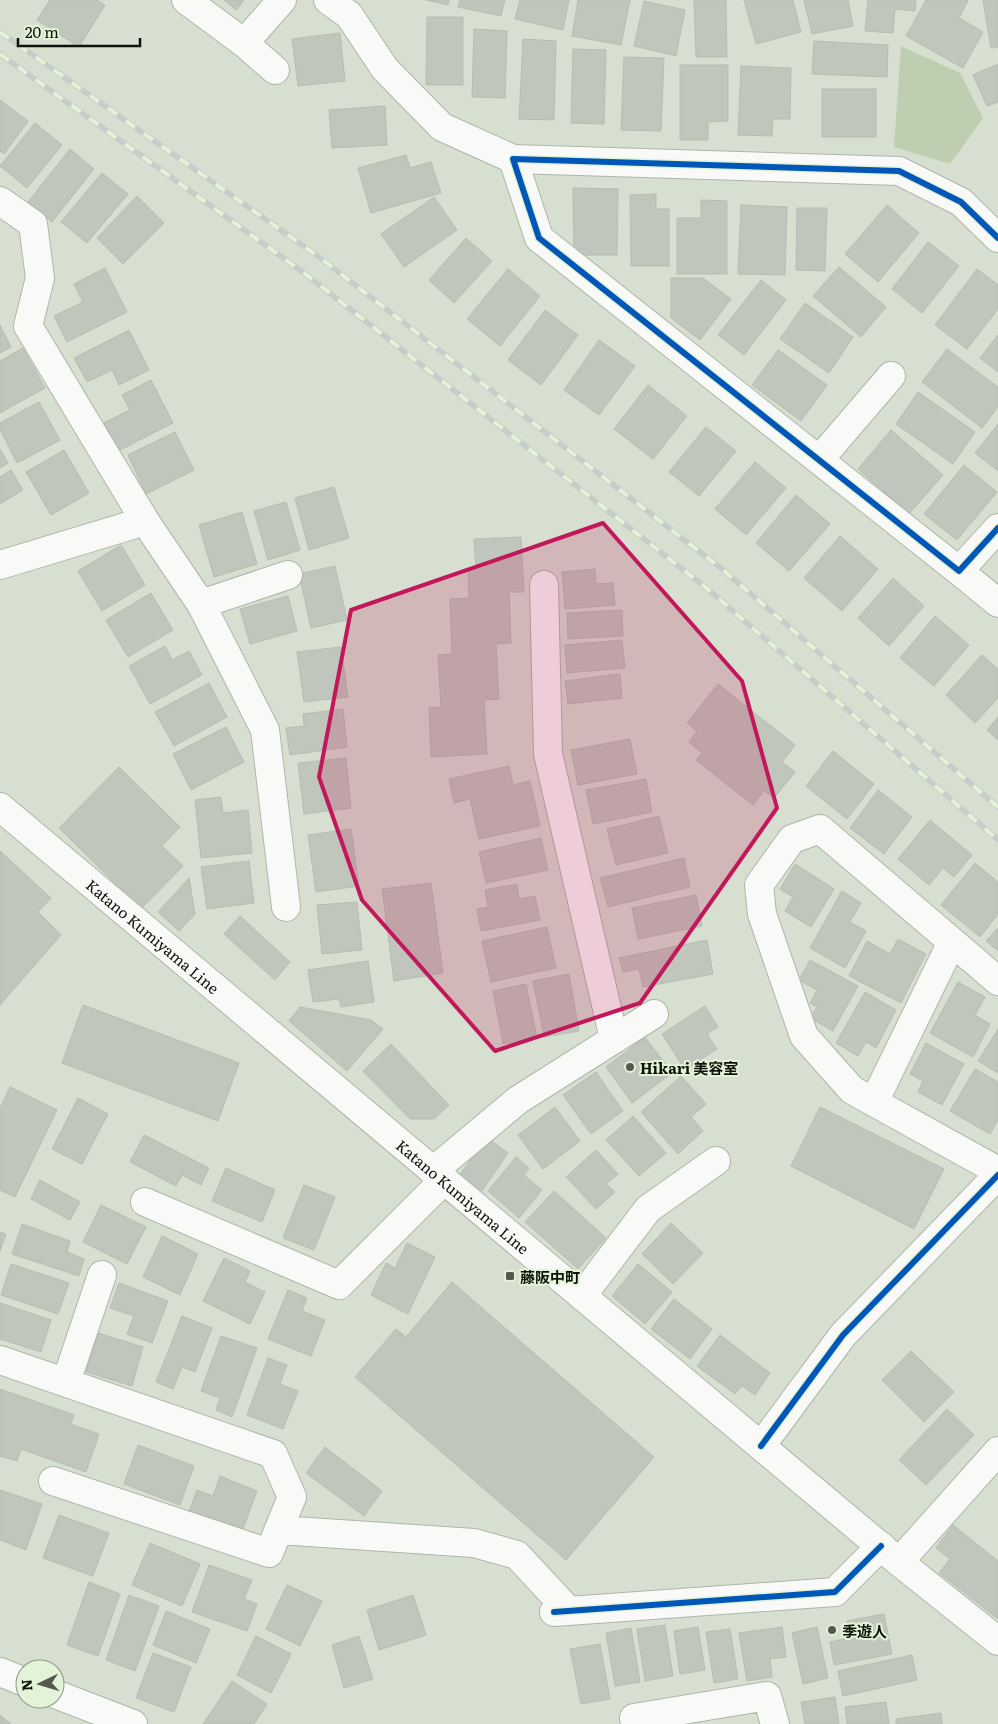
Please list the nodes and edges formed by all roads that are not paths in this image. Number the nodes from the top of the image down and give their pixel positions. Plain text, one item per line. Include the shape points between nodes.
1 (186, 0) edge
2 (282, 0) edge
3 (328, 0) edge
4 (244, 43) junction
5 (275, 70) dead end
6 (513, 159) junction
7 (0, 201) edge
8 (998, 238) edge
9 (890, 376) dead end
10 (820, 460) junction
11 (144, 521) junction
12 (998, 528) edge
13 (0, 566) edge
14 (960, 571) junction
15 (288, 575) dead end
16 (544, 586) dead end
17 (998, 603) edge
18 (201, 604) junction
19 (0, 807) edge
20 (286, 907) dead end
21 (952, 942) junction
22 (998, 981) edge
23 (654, 1014) dead end
24 (614, 1039) junction
25 (874, 1102) junction
26 (716, 1161) dead end
27 (998, 1171) edge
28 (998, 1175) edge
29 (439, 1176) junction
30 (145, 1202) dead end
31 (102, 1274) dead end
32 (582, 1296) junction
33 (0, 1360) edge
34 (66, 1382) junction
35 (761, 1446) junction
36 (998, 1451) edge
37 (53, 1481) dead end
38 (279, 1530) junction
39 (890, 1554) junction
40 (998, 1641) edge
41 (0, 1672) edge
42 (15, 1678) edge
43 (65, 1698) edge
44 (634, 1718) dead end
45 (133, 1724) edge
46 (775, 1724) edge

1 - 4 street
2 - 4 street
3 - 6 street via 349,15 385,69 442,127
4 - 5 street
6 - 8 street via 899,171 961,202
6 - 10 street via 539,238
7 - 11 street via 33,224 40,278 28,326
9 - 10 street
10 - 14 street
11 - 13 street
11 - 18 street
12 - 14 street
14 - 17 street
15 - 18 street
16 - 24 street via 548,754
18 - 20 street via 265,730
19 - 29 street, Katano Kumiyama Line
21 - 22 street
21 - 25 street
21 - 25 street via 820,829 792,840 759,885 762,914 804,1036 852,1090
23 - 24 street
24 - 29 street via 518,1100
25 - 27 street
26 - 32 street via 648,1209
28 - 35 street via 843,1335
29 - 30 street via 339,1285
29 - 32 street, Katano Kumiyama Line
31 - 34 street
32 - 35 street, Katano Kumiyama Line
33 - 34 street
34 - 38 street via 272,1454 292,1497
35 - 39 street, Katano Kumiyama Line
36 - 39 street
37 - 38 street via 269,1553
38 - 39 street via 474,1543 517,1555 562,1611 834,1592
39 - 40 street, Katano Kumiyama Line
41 - 42 street
43 - 45 street
44 - 46 street via 767,1696

